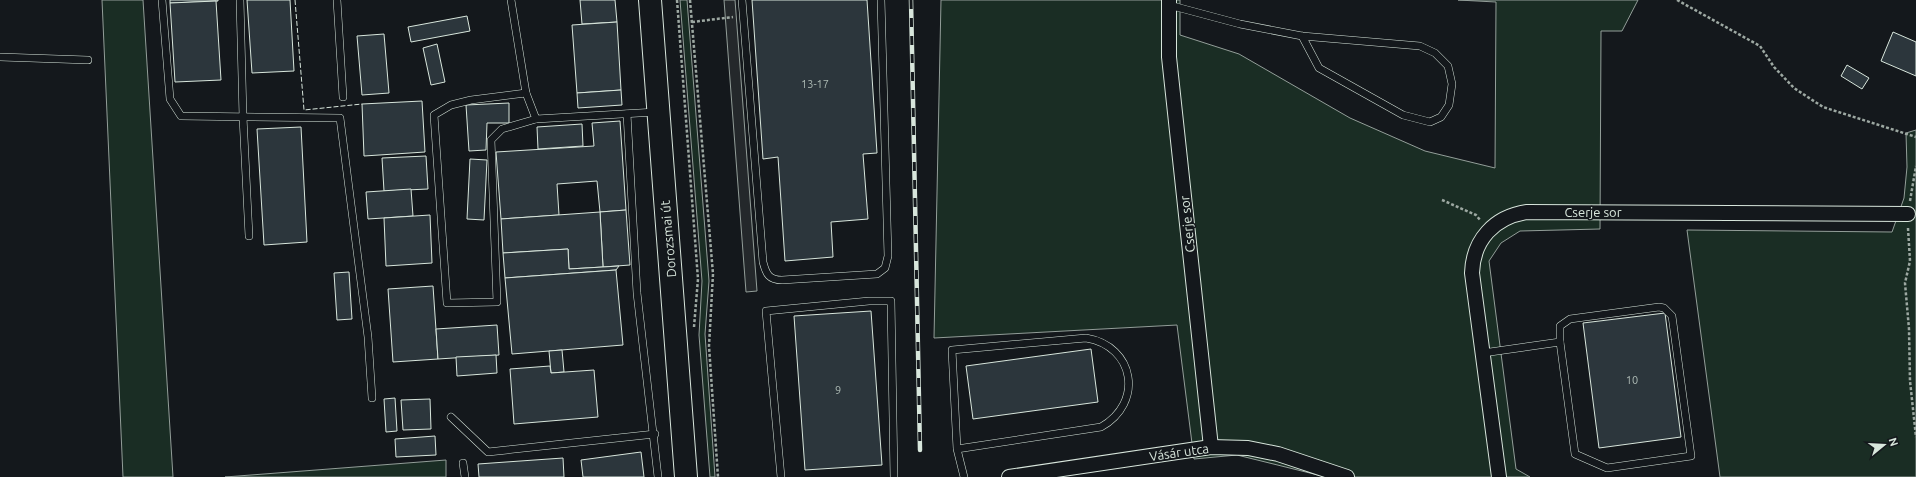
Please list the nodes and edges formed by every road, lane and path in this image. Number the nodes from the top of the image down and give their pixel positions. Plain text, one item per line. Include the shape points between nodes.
1 (162, 0) edge
2 (240, 0) edge
3 (337, 0) edge
4 (511, 0) edge
5 (650, 0) edge
6 (677, 0) edge
7 (690, 0) edge
8 (742, 0) edge
9 (881, 0) edge
10 (1677, 0) edge
11 (1169, 2) edge
12 (743, 16) junction
13 (692, 22) junction
14 (1302, 36) junction
15 (0, 57) edge
16 (88, 60) dead end
17 (526, 93) junction
18 (343, 97) dead end
19 (658, 112) junction
20 (627, 114) junction
21 (243, 117) junction
22 (536, 119) junction
23 (1916, 137) edge
24 (1916, 166) edge
25 (1442, 200) dead end
26 (1908, 214) junction
27 (1489, 228) junction
28 (249, 236) dead end
29 (694, 333) dead end
30 (1560, 342) junction
31 (1483, 354) junction
32 (372, 398) dead end
33 (452, 417) dead end
34 (655, 434) junction
35 (1916, 437) edge
36 (1211, 447) junction
37 (958, 449) junction
38 (463, 463) dead end
39 (465, 477) edge
40 (658, 477) edge
41 (686, 477) edge
42 (718, 477) edge
43 (781, 477) edge
44 (894, 477) edge
45 (964, 477) edge
46 (1009, 477) edge
47 (1347, 477) edge
48 (1499, 477) edge

1 - 21 lane via 170,99 181,116
2 - 21 lane
3 - 18 lane
4 - 17 lane
5 - 19 main road, Dorozsmai út
6 - 29 path via 698,278
7 - 13 path
8 - 12 lane
9 - 12 lane via 888,256 885,268 877,274 782,280 774,280 766,274
10 - 23 path via 1760,46 1774,67 1794,88 1822,107
11 - 14 lane via 1240,24
11 - 36 street, Cserje sor via 1169,57
12 - 13 path
13 - 42 path via 713,274 709,346
14 - 14 lane via 1319,68 1403,115 1430,122 1441,117 1449,105 1452,84 1448,66 1436,53 1420,46
15 - 16 lane
17 - 22 lane
17 - 22 lane via 471,100 451,105 434,115 447,303 497,302 491,140 502,129
19 - 20 lane
19 - 41 main road, Dorozsmai út
20 - 22 lane
20 - 34 lane via 637,293
21 - 28 lane
21 - 32 lane via 340,118 368,337
24 - 26 path
25 - 27 path via 1476,215
26 - 27 street, Cserje sor via 1527,212 1506,217
26 - 35 path via 1910,261 1905,283
27 - 31 street, Cserje sor via 1478,244 1472,263
30 - 30 lane via 1560,326 1570,319 1659,307 1669,312 1672,316 1691,456 1607,468 1575,454
30 - 31 lane
31 - 48 street, Cserje sor
33 - 34 lane via 488,452
34 - 40 lane
36 - 46 street, Vásár utca
36 - 47 street, Vásár utca via 1248,448 1278,454
37 - 37 lane via 1101,427 1117,416 1127,398 1129,379 1123,362 1118,354 1104,343 1086,338 952,350
37 - 45 lane
38 - 39 lane
43 - 44 lane via 766,311 891,301

